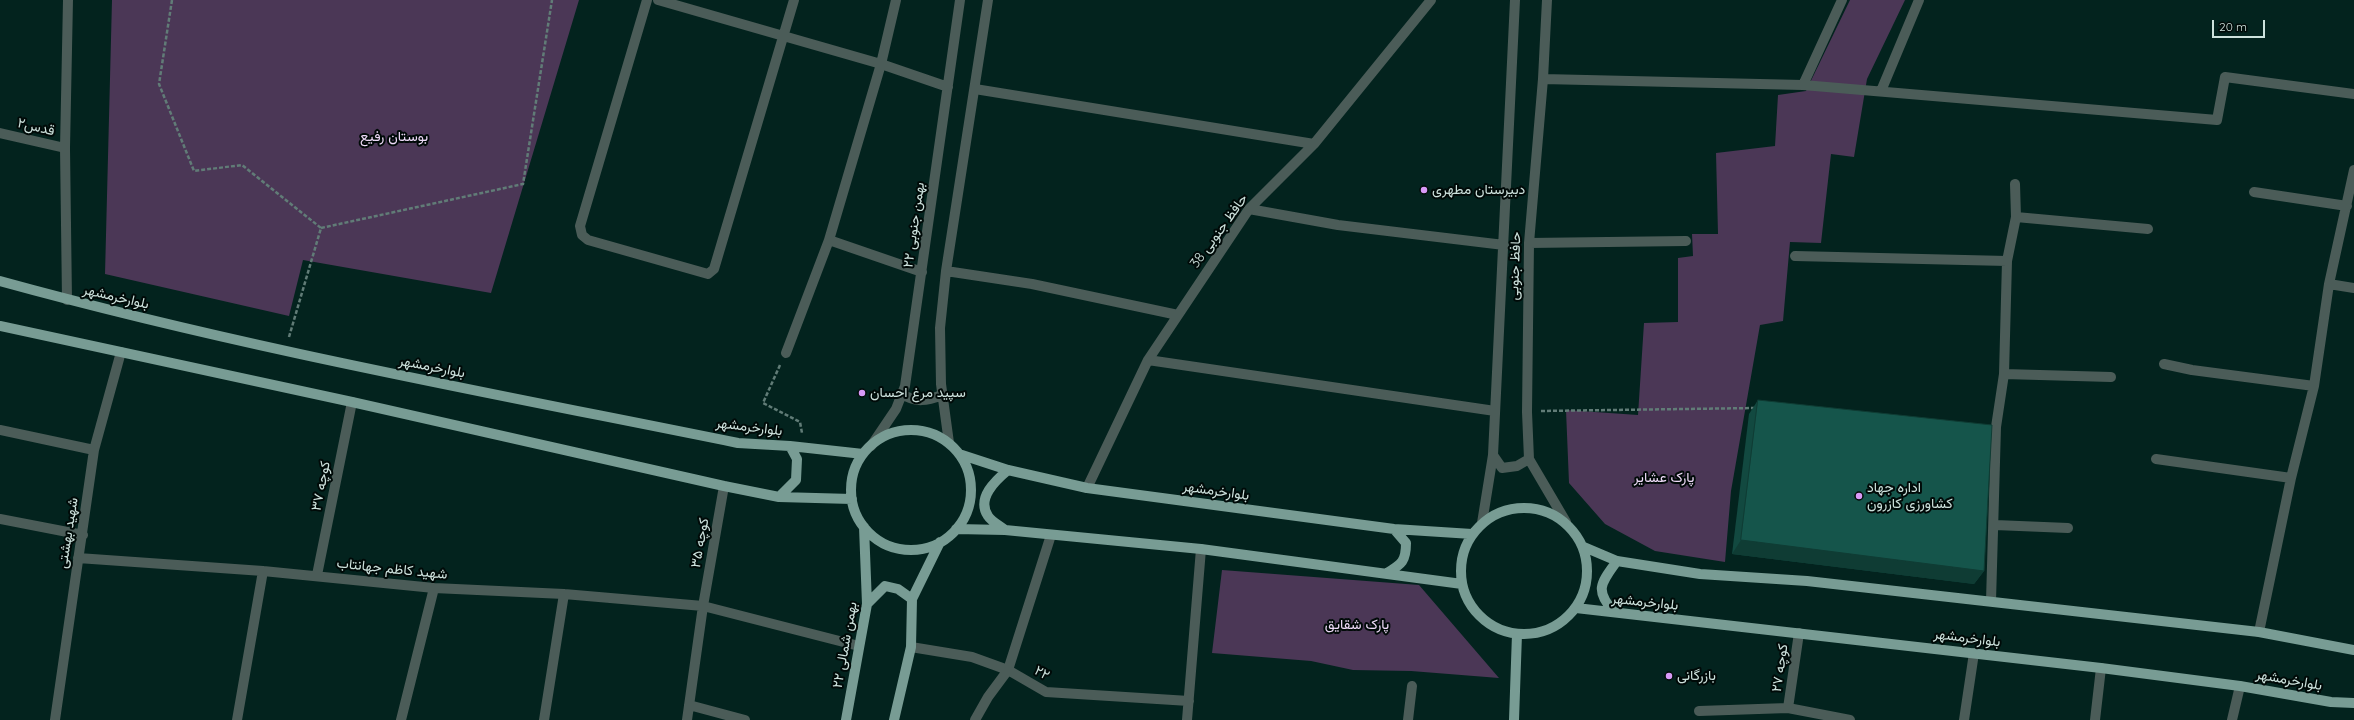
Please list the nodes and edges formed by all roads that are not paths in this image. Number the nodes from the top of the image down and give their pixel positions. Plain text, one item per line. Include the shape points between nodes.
1 (68, 0) edge
2 (647, 0) edge
3 (658, 0) edge
4 (794, 0) edge
5 (896, 0) edge
6 (960, 0) edge
7 (988, 0) edge
8 (1431, 0) edge
9 (1515, 0) edge
10 (1547, 0) edge
11 (1842, 0) edge
12 (1919, 0) edge
13 (783, 36) junction
14 (881, 64) junction
15 (1543, 79) junction
16 (1803, 85) junction
17 (948, 87) junction
18 (975, 89) junction
19 (1881, 92) junction
20 (2354, 94) edge
21 (0, 133) edge
22 (1314, 144) junction
23 (65, 148) junction
24 (2354, 170) edge
25 (2015, 184) dead end
26 (2254, 192) dead end
27 (2347, 206) junction
28 (1249, 209) junction
29 (2016, 217) junction
30 (2148, 229) dead end
31 (829, 240) junction
32 (1686, 241) dead end
33 (1529, 243) junction
34 (1504, 245) junction
35 (1795, 256) dead end
36 (2007, 261) junction
37 (946, 271) junction
38 (922, 272) junction
39 (0, 282) edge
40 (2329, 284) junction
41 (2354, 288) edge
42 (67, 300) junction
43 (1178, 315) junction
44 (0, 326) edge
45 (121, 352) junction
46 (786, 353) road end
47 (1148, 360) junction
48 (2164, 364) dead end
49 (2004, 374) junction
50 (2111, 377) dead end
51 (2314, 386) junction
52 (902, 394) junction
53 (942, 395) junction
54 (352, 402) junction
55 (1495, 411) junction
56 (0, 430) edge
57 (949, 443) junction
58 (790, 446) junction
59 (871, 446) junction
60 (94, 450) junction
61 (863, 454) junction
62 (959, 454) junction
63 (1493, 455) junction
64 (1529, 459) junction
65 (2156, 459) dead end
66 (1008, 470) junction
67 (2291, 478) junction
68 (724, 486) junction
69 (1087, 488) junction
70 (779, 497) junction
71 (852, 499) junction
72 (0, 519) edge
73 (1566, 522) junction
74 (1482, 523) junction
75 (1995, 525) junction
76 (864, 527) junction
77 (2068, 528) dead end
78 (956, 529) junction
79 (1394, 529) junction
80 (1005, 530) junction
81 (1472, 534) junction
82 (83, 535) junction
83 (1051, 535) junction
84 (940, 542) junction
85 (1584, 547) junction
86 (1200, 549) junction
87 (78, 558) junction
88 (1617, 561) junction
89 (263, 571) junction
90 (1387, 573) junction
91 (317, 575) junction
92 (1462, 584) junction
93 (434, 588) junction
94 (564, 594) junction
95 (912, 599) junction
96 (1991, 601) junction
97 (867, 604) junction
98 (703, 606) junction
99 (1576, 608) junction
100 (1614, 612) junction
101 (2259, 632) junction
102 (1799, 633) junction
103 (1517, 634) junction
104 (859, 646) junction
105 (911, 647) junction
106 (2354, 650) edge
107 (1974, 653) junction
108 (2101, 668) junction
109 (1008, 670) junction
110 (1412, 686) dead end
111 (2240, 686) junction
112 (1189, 702) junction
113 (2354, 703) edge
114 (689, 705) junction
115 (1788, 708) junction
116 (1699, 711) dead end
117 (55, 720) edge
118 (237, 720) edge
119 (401, 720) edge
120 (544, 720) edge
121 (686, 720) edge
122 (745, 720) edge
123 (846, 720) edge
124 (894, 720) edge
125 (975, 720) edge
126 (1187, 720) edge
127 (1408, 720) edge
128 (1514, 720) edge
129 (1850, 720) edge
130 (1964, 720) edge
131 (2095, 720) edge
132 (2232, 720) edge

1 - 23 street
2 - 13 street via 580,226 582,235 588,240 702,274 708,274 714,269
3 - 13 street
4 - 13 street
5 - 14 street
6 - 17 street, ۲۲ بهمن جنوبی
7 - 18 street
8 - 22 street, حافظ جنوبی 38
9 - 34 street, حافظ جنوبی
10 - 15 street, حافظ جنوبی
11 - 16 street
12 - 19 street
13 - 14 street
14 - 17 street
14 - 31 street
15 - 16 street
15 - 33 street, حافظ جنوبی
16 - 19 street
17 - 38 street, ۲۲ بهمن جنوبی
18 - 22 street
18 - 37 street
19 - 20 street via 2217,120 2225,77
21 - 23 street, قدس۲
22 - 28 street, حافظ جنوبی 38
23 - 42 street
24 - 27 street
25 - 29 street
26 - 27 street
27 - 40 street
28 - 34 street via 1338,225
28 - 43 street, حافظ جنوبی 38
29 - 30 street
29 - 36 street
31 - 38 street
31 - 46 street
32 - 33 street
33 - 64 street, حافظ جنوبی via 1526,412
34 - 55 street, حافظ جنوبی
35 - 36 street
36 - 49 street
37 - 43 street via 1032,284
37 - 53 street via 940,328
38 - 52 street, ۲۲ بهمن جنوبی
39 - 42 main road, بلوارخرمشهر
40 - 41 street
40 - 51 street
42 - 58 main road, بلوارخرمشهر via 285,351 738,442
43 - 47 street, حافظ جنوبی 38
44 - 45 main road
45 - 54 main road
45 - 60 street, شهید بهشتی
47 - 55 street
47 - 69 street, حافظ جنوبی 38
48 - 51 street
49 - 50 street
49 - 75 street via 1992,427
51 - 67 street
52 - 53 street via 920,401
52 - 59 street, ۲۲ بهمن جنوبی via 896,408
53 - 57 street
54 - 68 main road
54 - 91 street, کوچه ۳۷
55 - 63 street, حافظ جنوبی
56 - 60 street
57 - 59 main road via 937,436 912,430 890,434
57 - 62 main road
58 - 61 main road, بلوارخرمشهر
58 - 70 main road via 797,459 796,480
59 - 61 main road
60 - 82 street, شهید بهشتی
61 - 71 main road via 852,483
62 - 66 main road, بلوارخرمشهر
62 - 78 main road via 967,467 971,482 971,498 967,513
63 - 64 street via 1502,468 1516,466
63 - 74 street, حافظ جنوبی
64 - 73 street, حافظ جنوبی
65 - 67 street
66 - 69 main road, بلوارخرمشهر
66 - 80 main road via 993,482 984,500 987,515
67 - 101 street
68 - 70 main road
68 - 98 street, کوچه ۳۵
69 - 79 main road, بلوارخرمشهر
70 - 71 main road
71 - 76 main road via 856,514
72 - 82 street
73 - 74 main road via 1554,514 1524,507 1495,514
73 - 85 main road
74 - 81 main road
75 - 77 street
75 - 96 street
76 - 84 main road via 889,546 904,549 919,549
76 - 97 main road, ۲۲ بهمن شمالی
78 - 80 main road
78 - 84 main road
79 - 81 main road, بلوارخرمشهر
79 - 90 main road via 1406,543 1406,556 1399,566
80 - 83 main road
81 - 92 main road via 1462,558
82 - 87 street, شهید بهشتی
83 - 86 main road
83 - 109 street
84 - 95 main road
85 - 88 main road
85 - 99 main road via 1588,562 1588,578 1584,594
86 - 90 main road
86 - 112 street
87 - 89 street, شهید کاظم جهانتاب
87 - 117 street, شهید بهشتی
88 - 96 main road via 1700,574 1807,580
88 - 100 main road via 1601,588 1602,599
89 - 91 street, شهید کاظم جهانتاب
89 - 118 street
90 - 92 main road
91 - 93 street, شهید کاظم جهانتاب
92 - 103 main road via 1472,608 1481,618 1492,626
93 - 94 street, شهید کاظم جهانتاب
93 - 119 street
94 - 98 street, شهید کاظم جهانتاب
94 - 120 street
95 - 97 main road via 898,589 885,586
95 - 105 main road
96 - 101 main road
97 - 104 main road, ۲۲ بهمن شمالی
98 - 104 street, شهید کاظم جهانتاب
98 - 114 street, کوچه ۳۵
99 - 100 main road, بلوارخرمشهر
99 - 103 main road via 1563,621 1548,630
100 - 102 main road, بلوارخرمشهر
101 - 106 main road
102 - 107 main road, بلوارخرمشهر
102 - 115 street, کوچه ۲۷
103 - 128 main road
104 - 123 main road, ۲۲ بهمن شمالی
105 - 109 street, ۲۲ via 972,657
105 - 124 main road
107 - 108 main road, بلوارخرمشهر
107 - 130 street
108 - 111 main road, بلوارخرمشهر
108 - 131 street
109 - 112 street, ۲۲ via 1046,692
109 - 125 street
110 - 127 street
111 - 113 main road, بلوارخرمشهر via 2331,702
111 - 132 street
112 - 126 street
114 - 121 street, کوچه ۳۵
114 - 122 street
115 - 116 street
115 - 129 street

